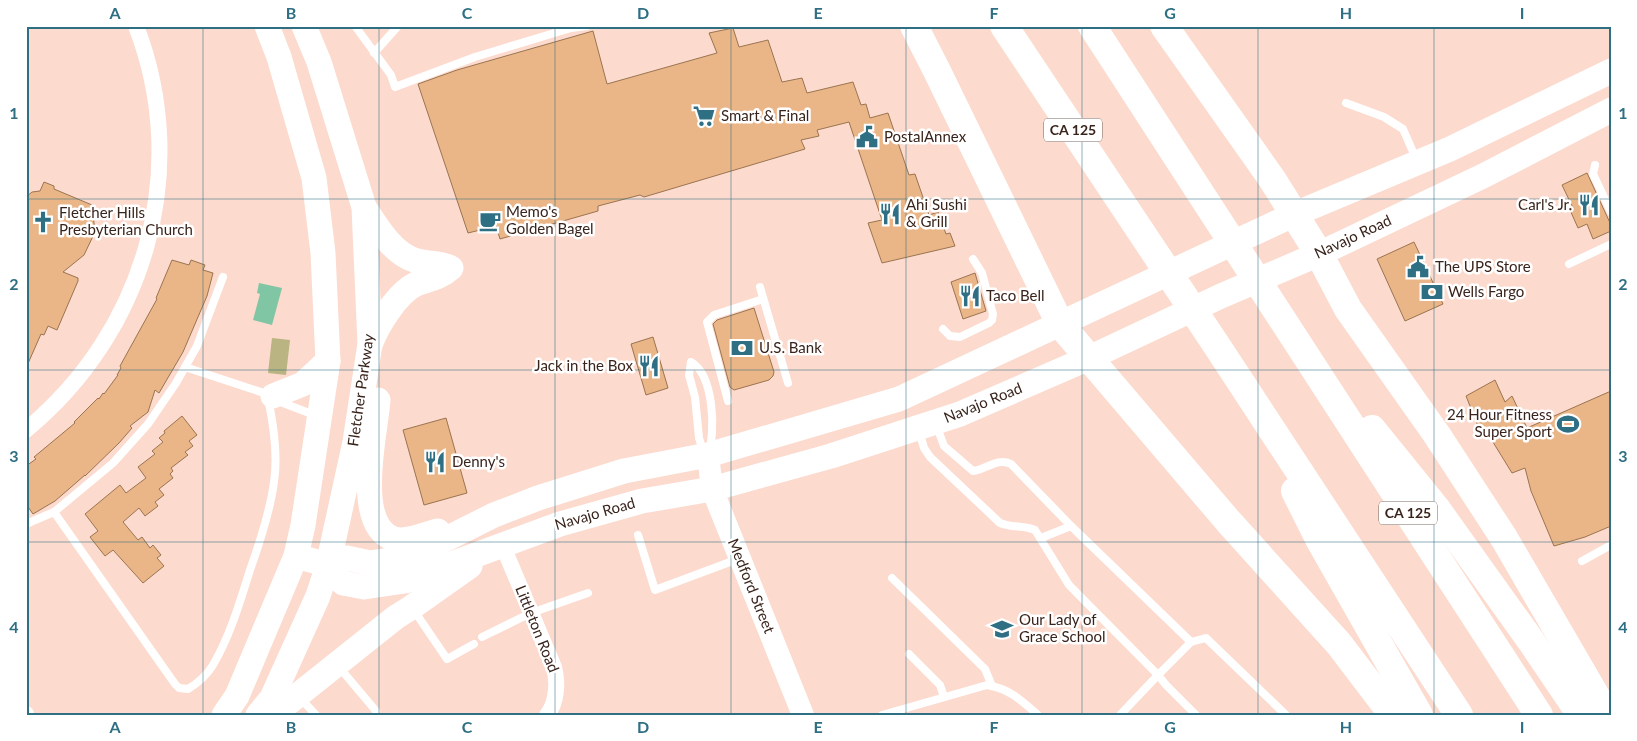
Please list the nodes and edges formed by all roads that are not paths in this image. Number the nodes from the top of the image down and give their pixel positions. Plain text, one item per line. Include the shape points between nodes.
1 (136, 26) edge
2 (267, 26) edge
3 (304, 26) edge
4 (355, 26) edge
5 (398, 26) edge
6 (587, 26) edge
7 (914, 26) edge
8 (1004, 26) edge
9 (1092, 26) edge
10 (1164, 26) edge
11 (374, 53) junction
12 (1611, 71) edge
13 (1346, 103) dead end
14 (1611, 110) edge
15 (1418, 162) junction
16 (1595, 164) dead end
17 (364, 207) junction
18 (1611, 212) edge
19 (1295, 214) junction
20 (1611, 244) edge
21 (1319, 254) junction
22 (973, 259) dead end
23 (1569, 264) dead end
24 (223, 277) dead end
25 (760, 287) dead end
26 (763, 299) junction
27 (1277, 310) junction
28 (1060, 324) junction
29 (943, 329) dead end
30 (370, 344) junction
31 (1089, 358) junction
32 (328, 361) junction
33 (185, 367) junction
34 (788, 383) dead end
35 (1244, 386) junction
36 (273, 396) junction
37 (728, 401) dead end
38 (319, 417) junction
39 (927, 425) junction
40 (26, 430) edge
41 (708, 455) junction
42 (712, 489) junction
43 (54, 512) junction
44 (494, 515) junction
45 (26, 524) edge
46 (1071, 526) junction
47 (638, 535) dead end
48 (1041, 538) junction
49 (502, 544) junction
50 (1611, 545) edge
51 (296, 556) junction
52 (740, 559) junction
53 (1582, 561) dead end
54 (328, 565) junction
55 (892, 578) dead end
56 (588, 593) dead end
57 (412, 607) junction
58 (531, 613) junction
59 (482, 637) dead end
60 (1191, 642) junction
61 (474, 644) dead end
62 (909, 654) dead end
63 (336, 663) junction
64 (1158, 675) junction
65 (992, 686) junction
66 (298, 694) junction
67 (944, 697) junction
68 (376, 711) dead end
69 (224, 715) edge
70 (258, 715) edge
71 (273, 715) edge
72 (316, 715) edge
73 (546, 715) edge
74 (803, 715) edge
75 (882, 715) edge
76 (1038, 715) edge
77 (1120, 715) edge
78 (1196, 715) edge
79 (1286, 715) edge
80 (1393, 715) edge
81 (1420, 715) edge
82 (1459, 715) edge
83 (1539, 715) edge
84 (1581, 715) edge
85 (1607, 715) edge

1 - 40 street via 154,89 159,138 158,187 150,237 134,286 96,355 65,394
2 - 32 main road via 314,178 323,253
3 - 17 main road, Fletcher Parkway via 319,62
4 - 11 lane
5 - 11 lane
6 - 11 lane via 475,57 395,87 391,75
7 - 28 highway
8 - 35 highway, CA 125
9 - 27 highway, CA 125
10 - 19 highway
12 - 15 main road
13 - 15 lane via 1403,128
14 - 21 main road, Navajo Road
15 - 19 main road
16 - 18 lane via 1593,174
17 - 30 main road, Fletcher Parkway
17 - 30 main road via 403,255 451,268 400,296
19 - 21 highway
19 - 28 main road
20 - 23 lane
21 - 31 main road, Navajo Road
21 - 85 highway via 1348,309 1437,435 1504,538
22 - 29 lane via 982,273 992,320 960,337 950,336
24 - 33 lane via 197,346
25 - 26 lane
26 - 34 lane
26 - 37 lane via 714,314 707,322
27 - 83 highway, CA 125
27 - 84 highway via 1436,508
28 - 31 highway
28 - 41 main road via 899,399
30 - 44 main road via 378,401 369,476 372,509 378,528 395,540 407,540
30 - 54 main road, Fletcher Parkway via 355,442
31 - 39 main road, Navajo Road
31 - 80 highway via 1228,521 1339,644
32 - 36 main road via 303,384
32 - 38 main road
33 - 36 lane
33 - 43 lane via 148,424 113,463
35 - 81 highway via 1319,539
35 - 82 highway, CA 125
36 - 38 lane via 291,407
36 - 43 lane via 269,403 275,452 274,482 265,527 232,627 213,665 188,689 175,684
38 - 51 main road
39 - 42 main road, Navajo Road
39 - 46 lane via 944,446 973,471 999,462 1011,464
39 - 48 lane via 924,448 930,457 1000,523 1028,527
41 - 41 lane via 713,436 711,406 701,371 691,362 689,375 699,438
41 - 42 street, Medford Street
41 - 44 main road via 624,471
42 - 49 main road, Navajo Road via 642,501
42 - 52 street, Medford Street
43 - 45 lane
44 - 54 main road via 408,558 370,563 347,558
46 - 48 lane
46 - 60 lane
47 - 52 lane via 655,590
48 - 64 lane via 1069,585
49 - 54 main road, Navajo Road via 405,581 364,587 343,583
49 - 57 main road
49 - 58 street, Littleton Road
50 - 53 lane
51 - 54 main road
51 - 69 main road via 237,696
52 - 74 street, Medford Street
54 - 70 main road, Fletcher Parkway via 318,596 272,698
55 - 65 lane via 985,669
56 - 58 lane
57 - 61 lane via 447,659
57 - 63 main road
58 - 59 lane
58 - 73 street, Littleton Road via 557,680 551,710
60 - 64 lane
60 - 79 lane via 1206,638
62 - 67 lane via 940,685
63 - 66 main road
63 - 68 lane
64 - 77 lane
64 - 78 lane
65 - 67 lane
65 - 76 lane via 1010,692
66 - 71 main road
66 - 72 lane
67 - 75 lane

